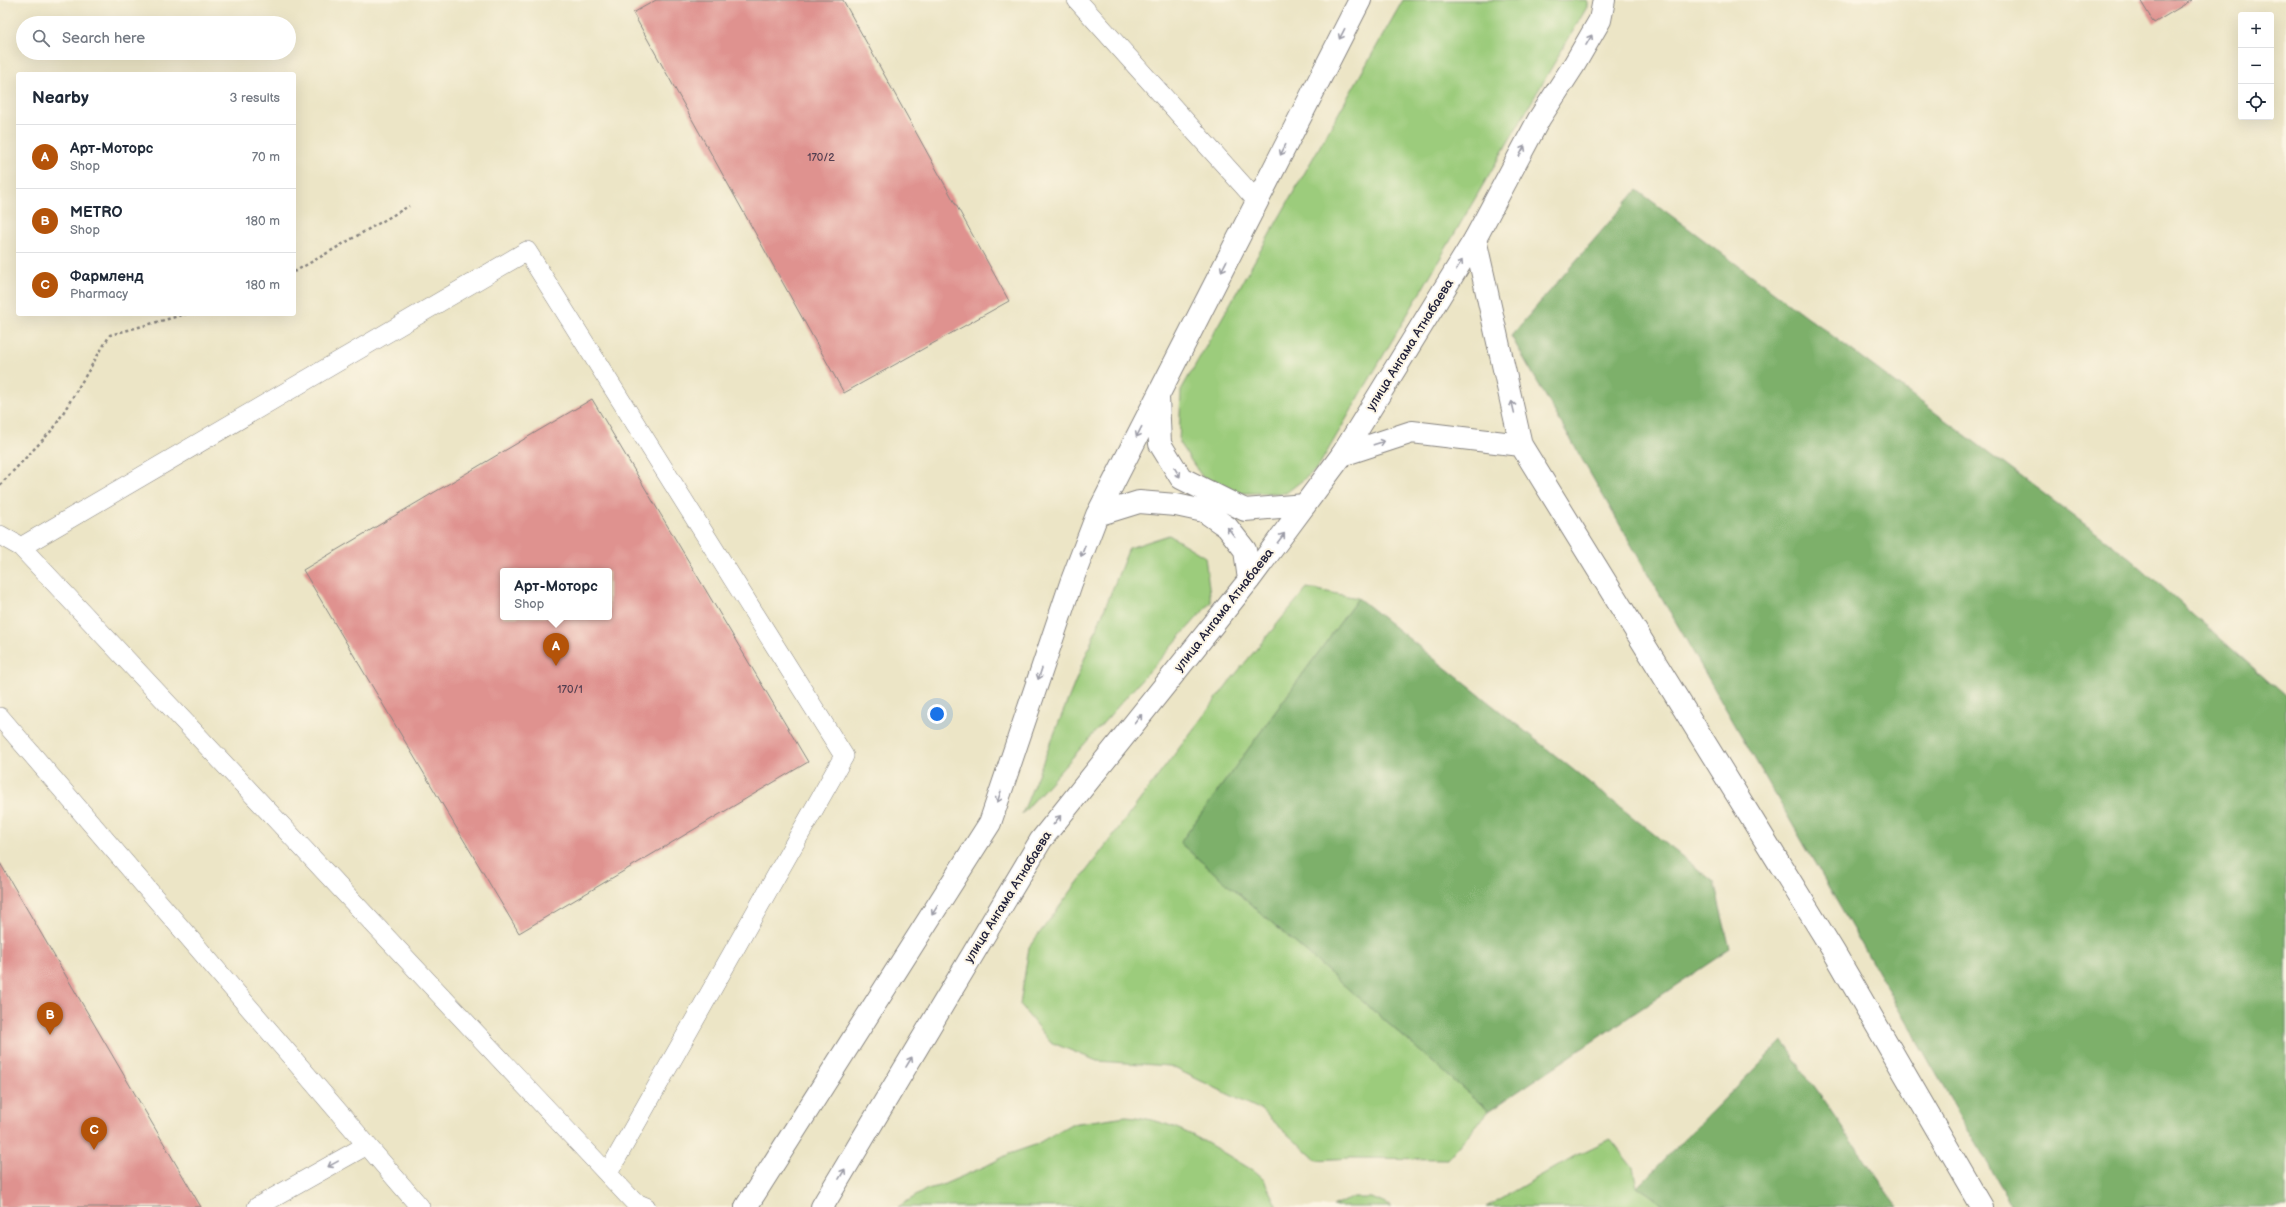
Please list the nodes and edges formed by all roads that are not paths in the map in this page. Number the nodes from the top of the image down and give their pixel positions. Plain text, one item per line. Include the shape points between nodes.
1 (1077, 0) edge
2 (1360, 0) edge
3 (1604, 0) edge
4 (1257, 201) junction
5 (1475, 239) junction
6 (1157, 396) junction
7 (1521, 445) junction
8 (1342, 455) junction
9 (1305, 505) junction
10 (1097, 515) junction
11 (0, 535) edge
12 (21, 547) junction
13 (1249, 580) junction
14 (0, 717) edge
15 (367, 1145) junction
16 (608, 1173) junction
17 (269, 1204) edge
18 (420, 1207) edge
19 (646, 1207) edge
20 (746, 1207) edge
21 (822, 1207) edge
22 (1982, 1207) edge

1 - 4 lane
2 -> 4 street
5 -> 3 street, улица Ангама Атнабаева via 1539,119 1600,20
4 -> 6 street
7 -> 5 street
8 -> 5 street, улица Ангама Атнабаева
6 -> 9 street via 1160,444 1181,478 1245,510
6 -> 10 street
8 -> 7 street via 1412,432
7 - 22 street via 1830,945
8 - 9 street, улица Ангама Атнабаева
13 -> 9 street, улица Ангама Атнабаева
13 -> 10 street via 1245,550 1227,527 1204,511 1176,505 1138,502
10 -> 20 street via 1071,583 990,823
11 - 12 lane
12 - 16 lane
12 - 16 lane via 527,251 844,756
21 -> 13 street, улица Ангама Атнабаева via 1041,840
14 - 15 lane
15 -> 17 lane
15 - 18 lane
16 - 19 lane via 634,1202

